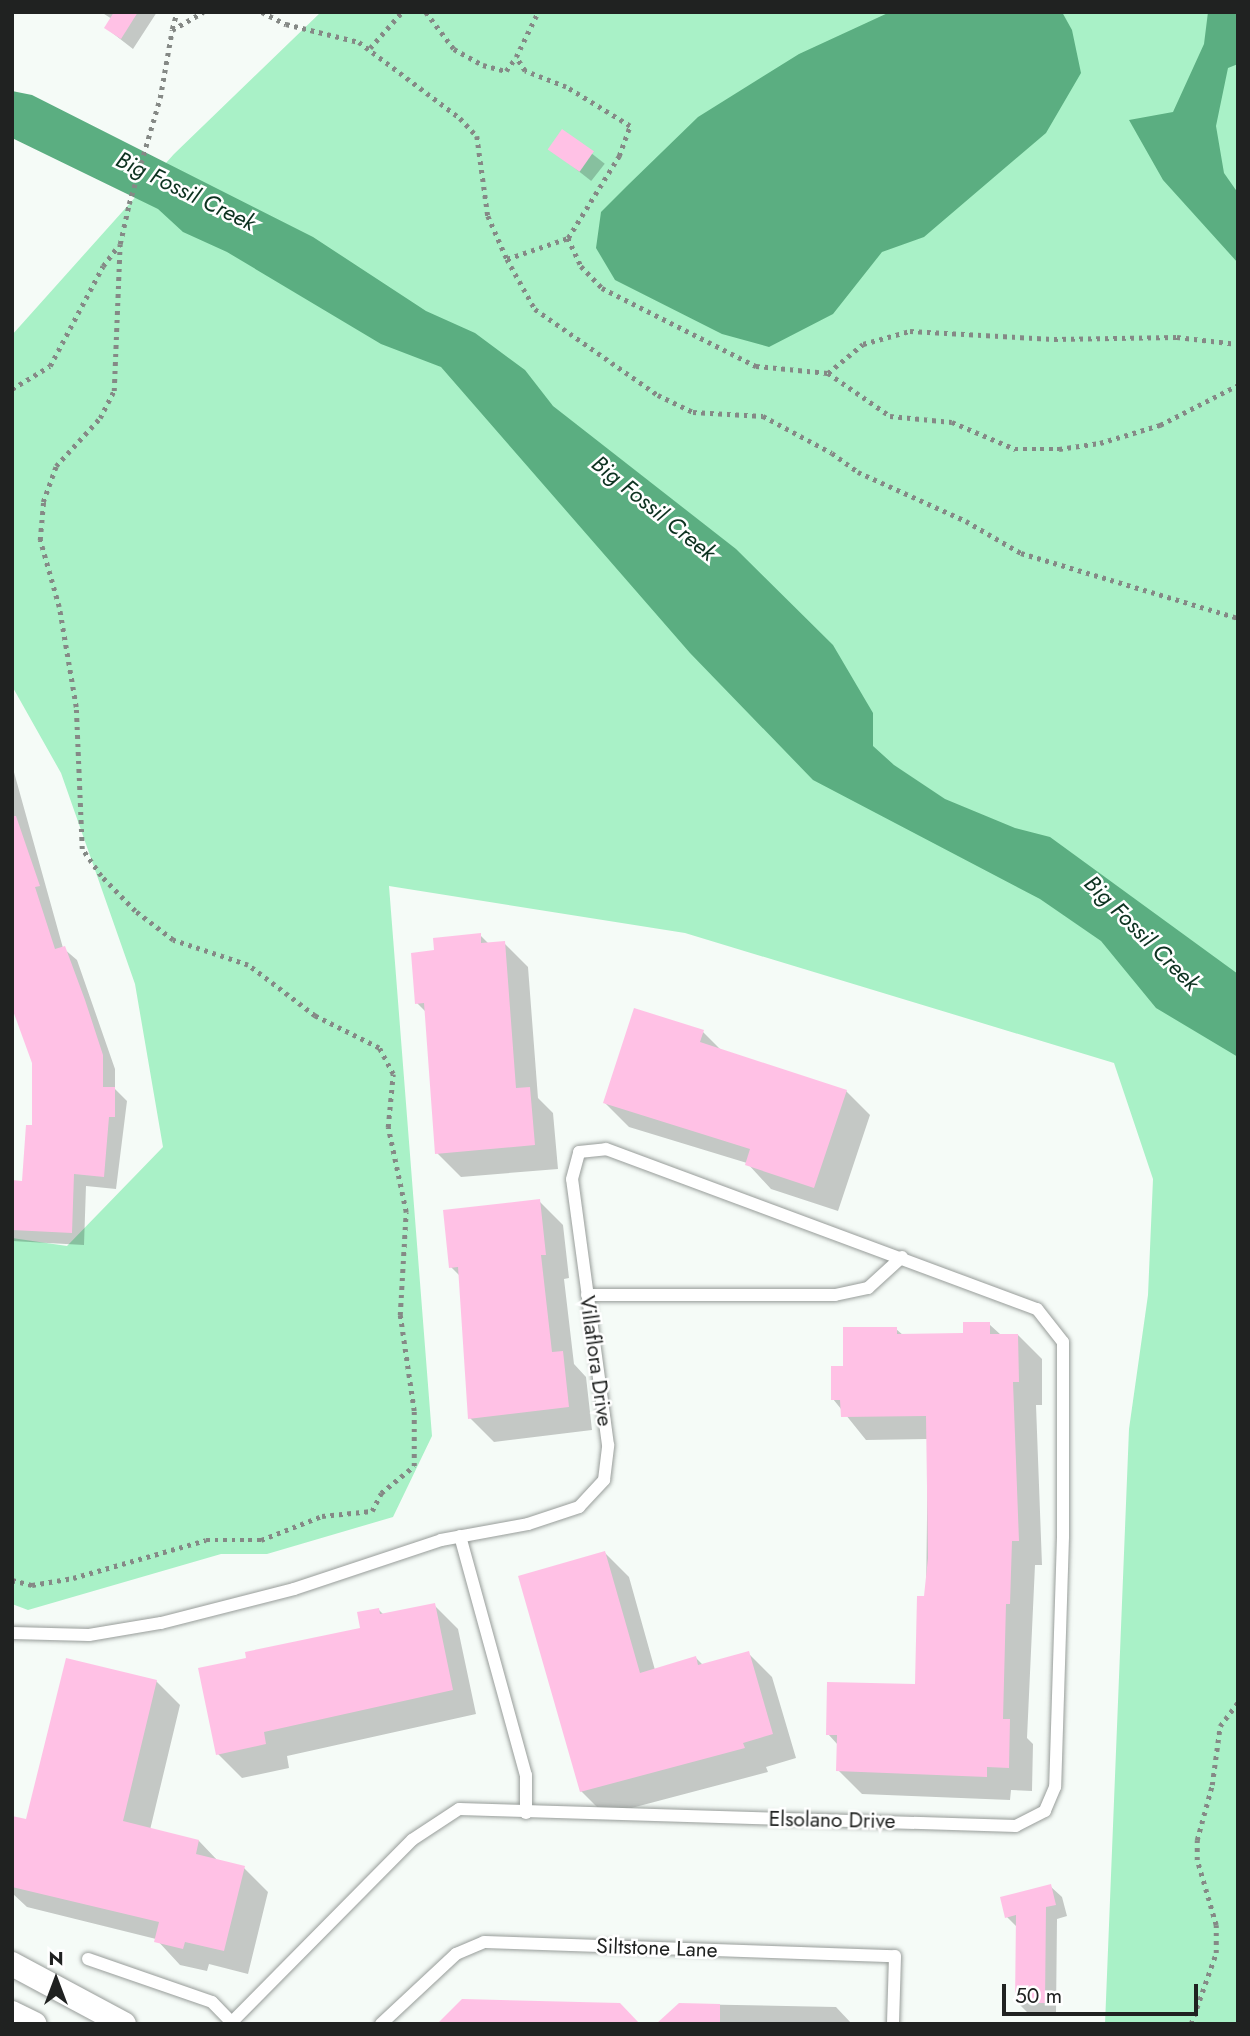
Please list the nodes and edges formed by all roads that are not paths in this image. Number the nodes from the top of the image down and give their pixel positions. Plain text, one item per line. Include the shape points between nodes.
1 (902, 1257) junction
2 (587, 1295) junction
3 (1063, 1342) joint
4 (460, 1536) junction
5 (12, 1633) edge
6 (526, 1813) junction
7 (88, 1959) dead end
8 (12, 1964) edge
9 (12, 2013) edge
10 (230, 2023) edge
11 (35, 2024) edge
12 (124, 2024) edge
13 (381, 2024) edge
14 (894, 2024) edge

1 - 2 lane via 868,1287 835,1294
1 - 2 lane, Villaflora Drive via 606,1149 579,1152 572,1179
1 - 3 lane, Villaflora Drive via 1037,1309
2 - 4 lane, Villaflora Drive via 608,1445 604,1480 579,1507 528,1524
3 - 6 lane, Elsolano Drive via 1063,1537 1055,1787 1045,1811 1016,1826
4 - 5 lane, Villaflora Drive via 294,1589 161,1623 89,1635
4 - 6 lane via 526,1774
6 - 10 lane, Elsolano Drive via 458,1810 412,1840
7 - 10 lane via 212,2002
8 - 12 street
9 - 11 street
13 - 14 lane, Siltstone Lane via 456,1954 484,1942 895,1956

